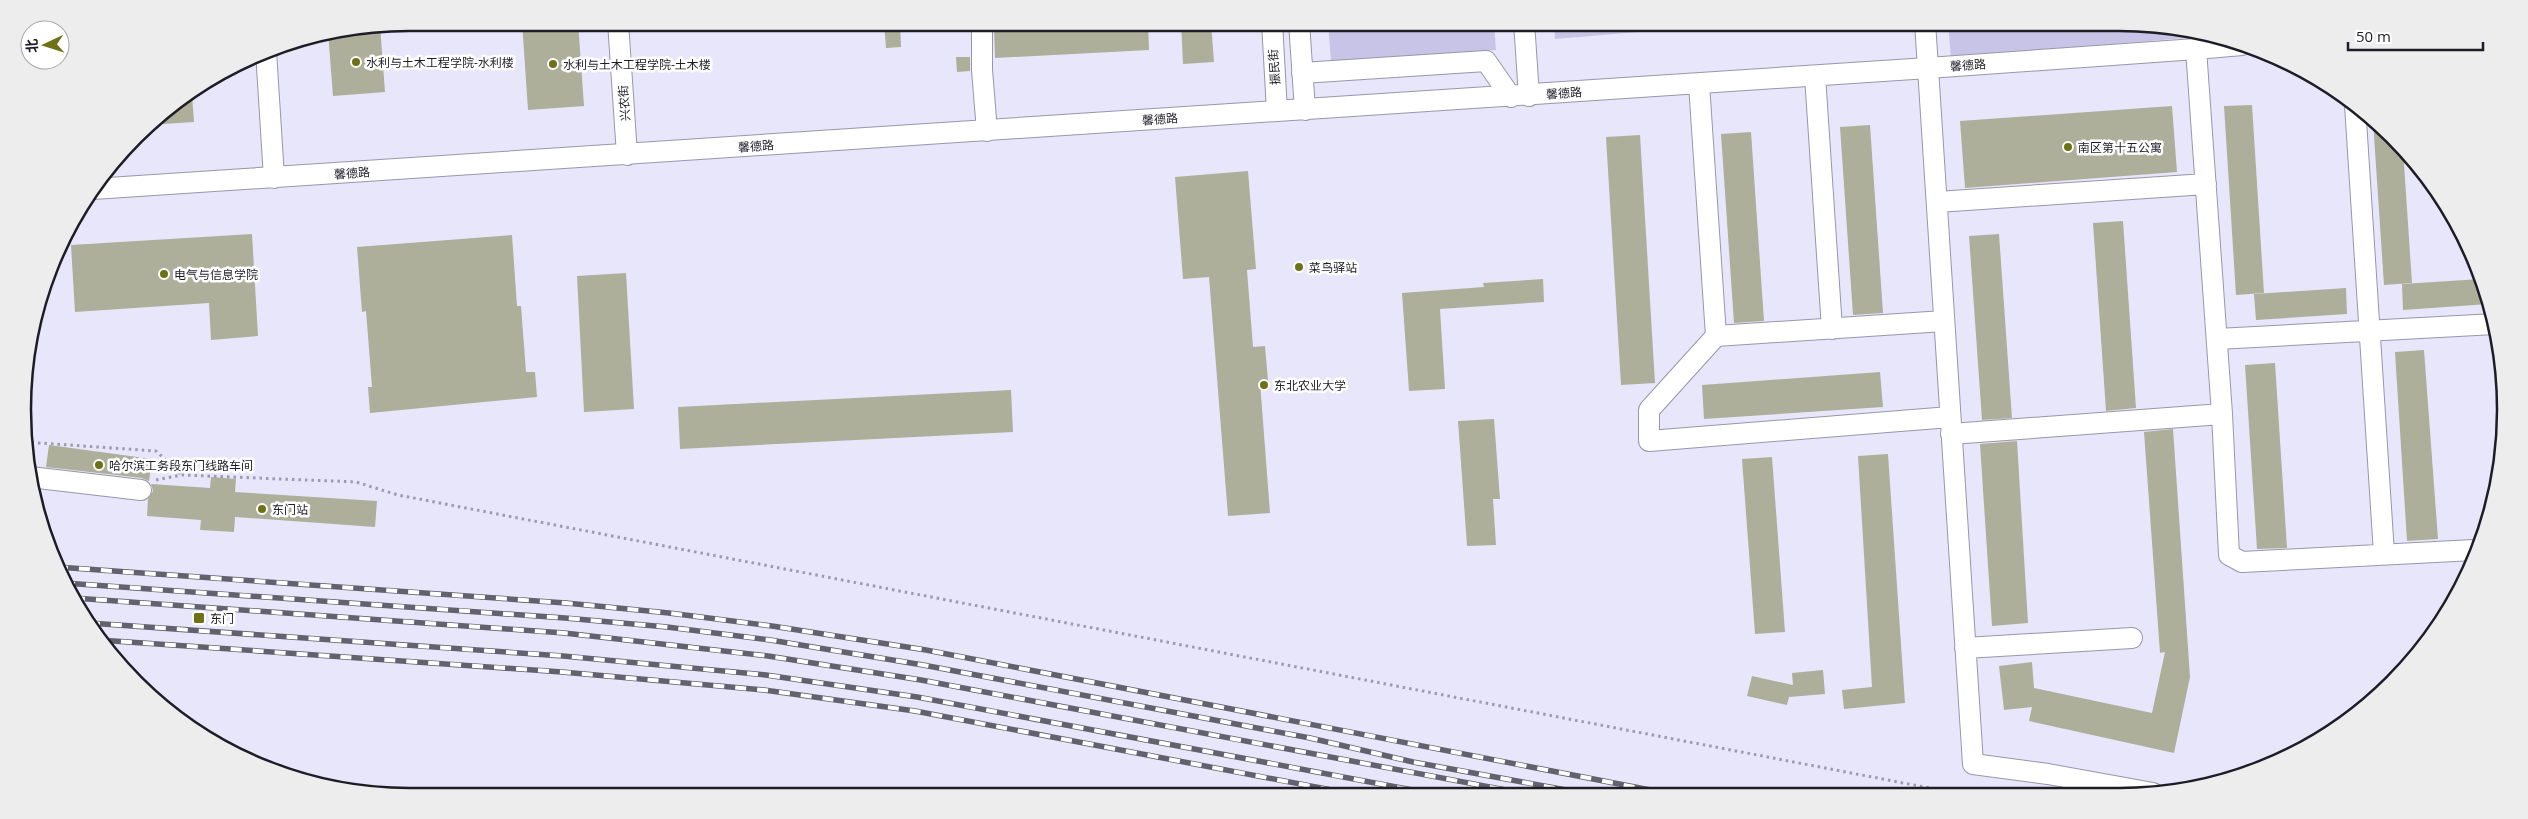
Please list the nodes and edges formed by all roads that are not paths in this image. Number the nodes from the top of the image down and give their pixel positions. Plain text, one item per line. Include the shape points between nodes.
1 (619, 31) edge
2 (982, 31) edge
3 (1273, 31) edge
4 (1300, 31) edge
5 (1524, 31) edge
6 (1926, 31) edge
7 (2213, 43) edge
8 (2223, 46) edge
9 (2196, 49) junction
10 (267, 59) edge
11 (1928, 68) junction
12 (1302, 73) junction
13 (1815, 76) junction
14 (1699, 84) junction
15 (1520, 96) junction
16 (1304, 110) junction
17 (1277, 111) junction
18 (2356, 115) edge
19 (987, 131) junction
20 (627, 154) junction
21 (274, 178) junction
22 (2206, 184) junction
23 (102, 188) edge
24 (1937, 202) junction
25 (1944, 321) junction
26 (2487, 324) edge
27 (1832, 329) junction
28 (2370, 331) junction
29 (1716, 336) junction
30 (2217, 339) junction
31 (2222, 414) junction
32 (1951, 426) junction
33 (38, 478) edge
34 (141, 490) road end
35 (2469, 550) edge
36 (2384, 554) junction
37 (2132, 638) dead end
38 (1965, 648) junction
39 (2124, 788) edge

1 - 20 street, 兴农街
2 - 19 street
3 - 17 street, 振民街
4 - 12 street
5 - 15 street
6 - 11 street
7 - 9 street, 馨德路
8 - 9 street
9 - 11 street, 馨德路
9 - 22 street
10 - 21 street
11 - 13 street, 馨德路
11 - 24 street
12 - 15 street via 1486,62
12 - 16 street
13 - 14 street, 馨德路
13 - 27 street
14 - 15 street, 馨德路
14 - 29 street
15 - 16 street, 馨德路
16 - 17 street, 馨德路
17 - 19 street, 馨德路
18 - 28 street
19 - 20 street, 馨德路
20 - 21 street, 馨德路
21 - 23 street, 馨德路
22 - 24 street
22 - 30 street
24 - 25 street
25 - 27 street
25 - 32 street
26 - 28 street
27 - 29 street
28 - 30 street
28 - 36 street
29 - 32 street via 1649,410 1649,441
30 - 31 street
31 - 32 street
31 - 36 street via 2229,555 2242,562
32 - 38 street
33 - 34 street
35 - 36 street
37 - 38 street
38 - 39 street via 1973,764

